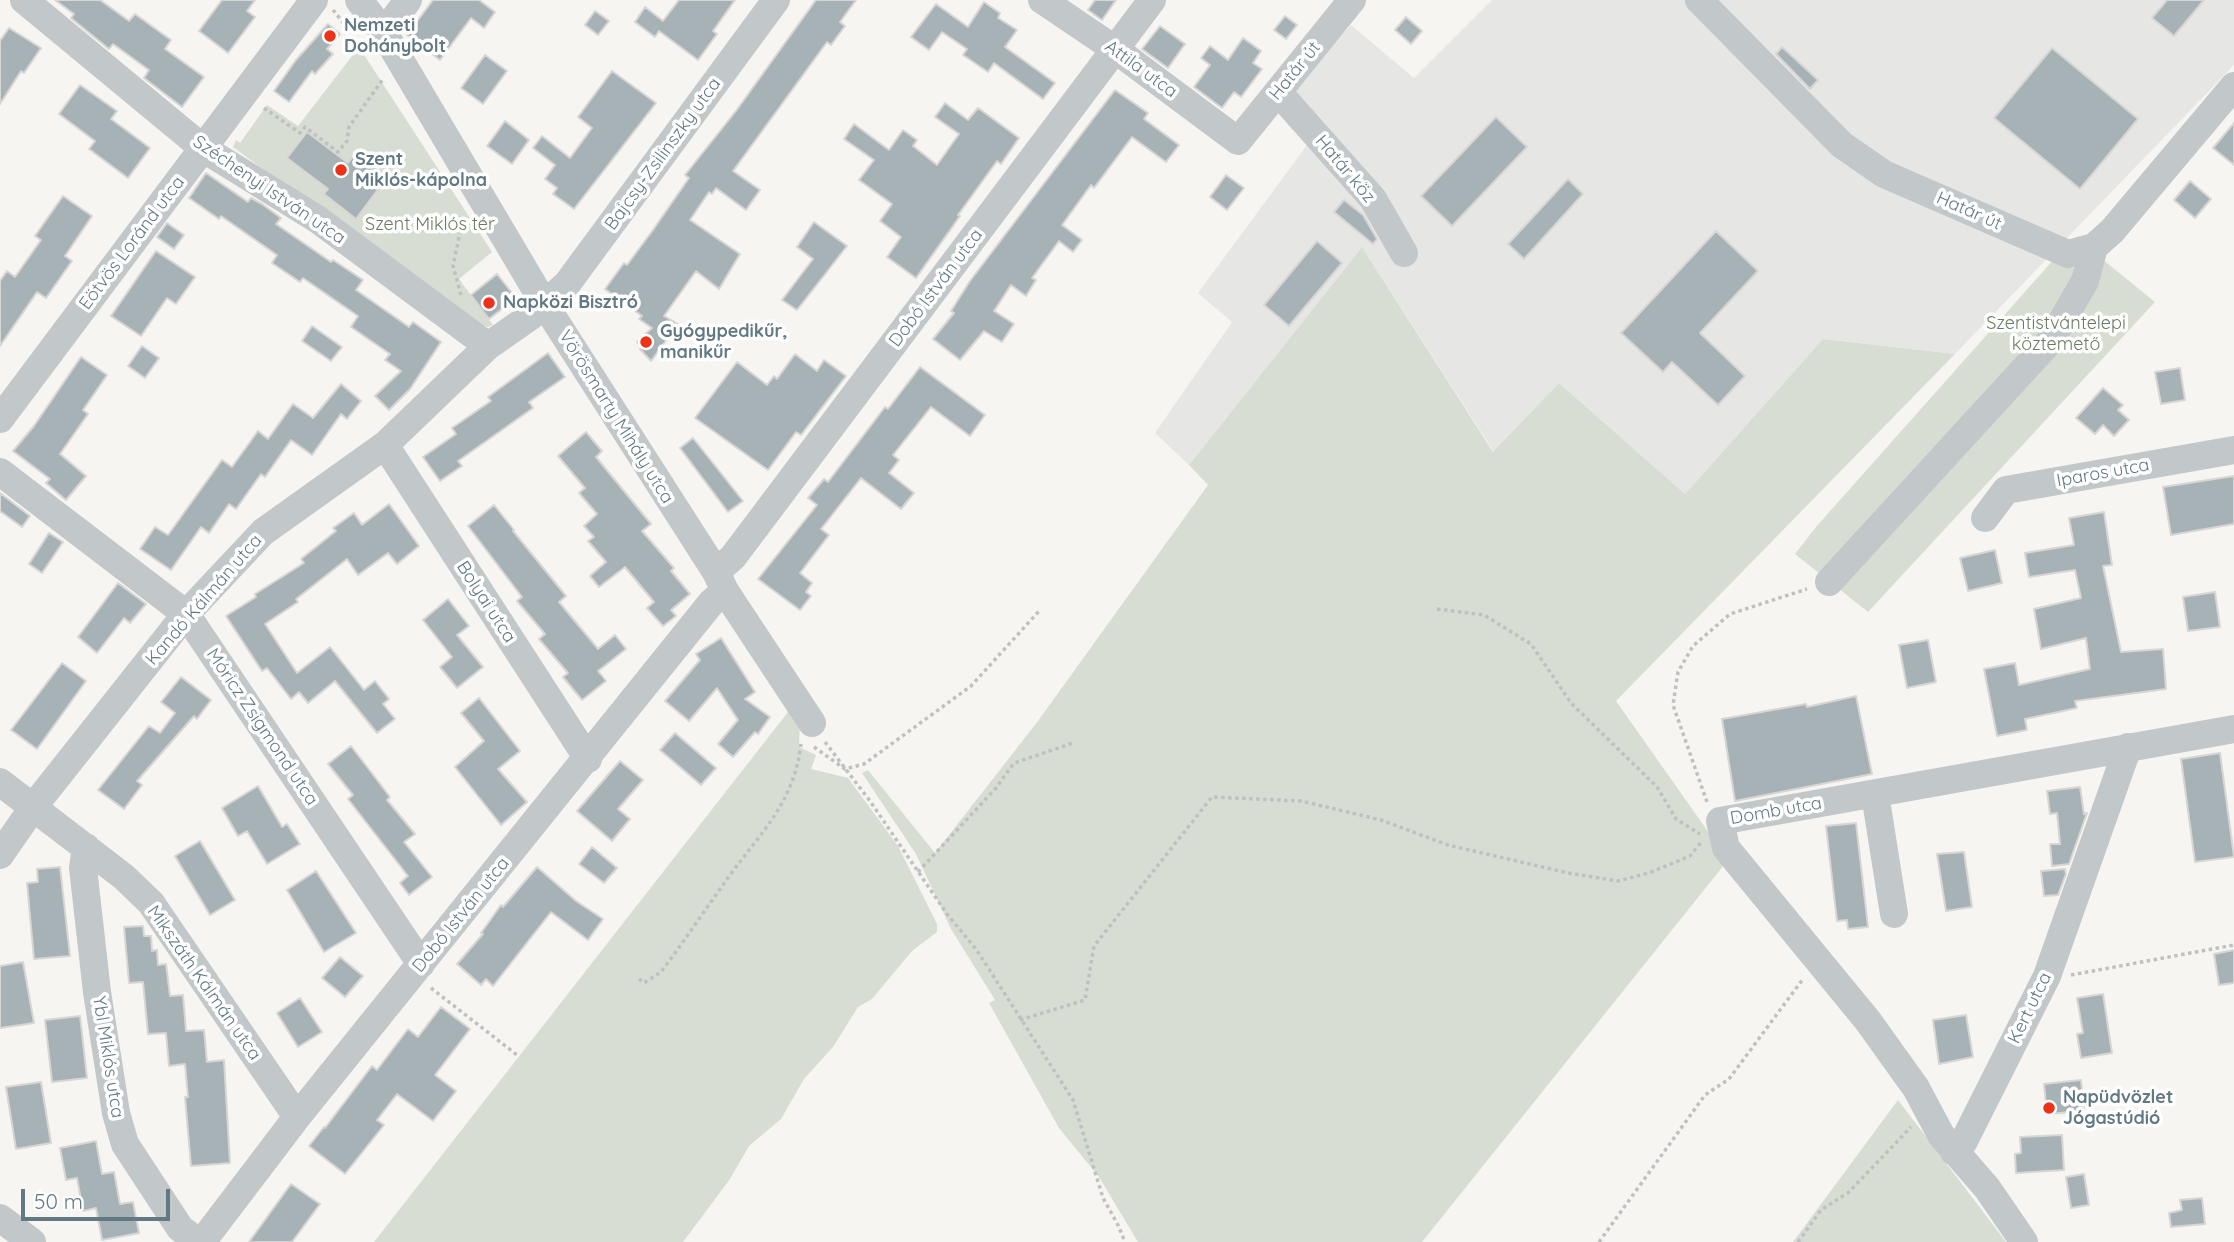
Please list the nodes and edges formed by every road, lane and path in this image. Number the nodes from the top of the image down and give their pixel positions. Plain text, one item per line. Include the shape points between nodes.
1 (24, 0) edge
2 (314, 0) edge
3 (359, 0) edge
4 (408, 0) edge
5 (776, 0) edge
6 (1042, 0) edge
7 (1152, 0) edge
8 (1352, 0) edge
9 (1699, 0) edge
10 (384, 33) junction
11 (1116, 50) junction
12 (385, 78) dead end
13 (2234, 86) edge
14 (1278, 92) junction
15 (244, 94) junction
16 (1238, 141) joint
17 (204, 149) junction
18 (465, 205) dead end
19 (2094, 247) junction
20 (1404, 253) dead end
21 (545, 305) junction
22 (477, 338) junction
23 (0, 419) edge
24 (385, 444) junction
25 (2234, 450) edge
26 (0, 472) edge
27 (1985, 518) dead end
28 (720, 582) junction
29 (1829, 582) joint
30 (1437, 609) dead end
31 (1040, 610) dead end
32 (186, 614) junction
33 (806, 727) junction
34 (2234, 729) edge
35 (1073, 743) dead end
36 (2128, 747) junction
37 (588, 759) junction
38 (845, 769) junction
39 (0, 782) edge
40 (1875, 794) junction
41 (1706, 801) dead end
42 (34, 806) junction
43 (86, 847) junction
44 (0, 855) edge
45 (918, 872) junction
46 (1894, 914) dead end
47 (2234, 945) edge
48 (1817, 960) junction
49 (417, 969) junction
50 (2046, 976) junction
51 (639, 979) dead end
52 (1020, 1020) junction
53 (517, 1055) dead end
54 (1926, 1110) junction
55 (297, 1117) junction
56 (1954, 1152) junction
57 (0, 1218) edge
58 (32, 1242) edge
59 (200, 1242) edge
60 (1125, 1242) edge
61 (1599, 1242) edge
62 (1798, 1242) edge
63 (2024, 1242) edge

1 - 17 street, Széchenyi István utca
2 - 15 street, Eötvös Loránd utca
3 - 10 street, Vörösmarty Mihály utca
4 - 10 street
5 - 21 street, Bajcsy-Zsilinszky utca via 567,284
6 - 11 street, Attila utca
7 - 11 street, Dobó István utca
8 - 14 street, Határ út
9 - 19 street, Határ út via 1842,145 1884,174 2068,254
10 - 21 street, Vörösmarty Mihály utca
11 - 16 street, Attila utca
11 - 28 street, Dobó István utca via 733,557
12 - 15 path via 349,127 338,152 305,127 300,133
13 - 19 street
14 - 16 street, Határ út
14 - 20 street, Határ köz via 1373,199
15 - 17 street, Eötvös Loránd utca
17 - 22 street, Széchenyi István utca via 317,219
17 - 23 street, Eötvös Loránd utca
18 - 22 path via 453,266
19 - 29 street via 2085,281 2051,340
21 - 22 street, Kandó Kálmán utca
21 - 28 street, Vörösmarty Mihály utca
22 - 24 street, Kandó Kálmán utca
24 - 32 street, Kandó Kálmán utca via 263,532
24 - 37 street, Bolyai utca
25 - 27 street, Iparos utca via 2006,490
26 - 32 street, Móricz Zsigmond utca
28 - 33 street, Vörösmarty Mihály utca
28 - 37 street, Dobó István utca via 711,603
29 - 41 path via 1730,614 1688,654 1678,672 1673,705
30 - 52 path via 1484,615 1531,644 1571,703 1657,787 1676,819 1704,838 1689,856 1618,881 1448,845 1381,820 1301,801 1212,797 1094,946 1085,1000
31 - 38 path via 971,685 864,764
32 - 42 street, Kandó Kálmán utca
32 - 49 street, Móricz Zsigmond utca
33 - 38 path
33 - 38 path via 818,748
33 - 51 path via 786,799 768,827 661,972 644,983
34 - 36 street, Domb utca
35 - 45 path via 1014,763
36 - 40 street, Domb utca
36 - 50 street, Kert utca
37 - 49 street, Dobó István utca
38 - 45 path
39 - 42 street, Mikszáth Kálmán utca
40 - 46 street
40 - 48 street, Domb utca via 1720,821 1726,848
42 - 43 street, Mikszáth Kálmán utca
42 - 44 street, Kandó Kálmán utca
43 - 55 street, Mikszáth Kálmán utca via 151,904
43 - 59 street, Ybl Miklós utca via 83,868 116,1113 125,1144 180,1228
45 - 52 path via 976,949
47 - 50 path
48 - 54 street, Domb utca via 1868,1021 1916,1088
48 - 61 path via 1729,1079 1705,1095
49 - 53 path
49 - 55 street, Dobó István utca
50 - 56 street, Kert utca via 1964,1141
52 - 60 path via 1073,1100 1103,1198
54 - 56 street, Domb utca
54 - 62 path via 1849,1192 1821,1210
55 - 59 street, Dobó István utca
56 - 63 street via 1987,1188
57 - 58 street

